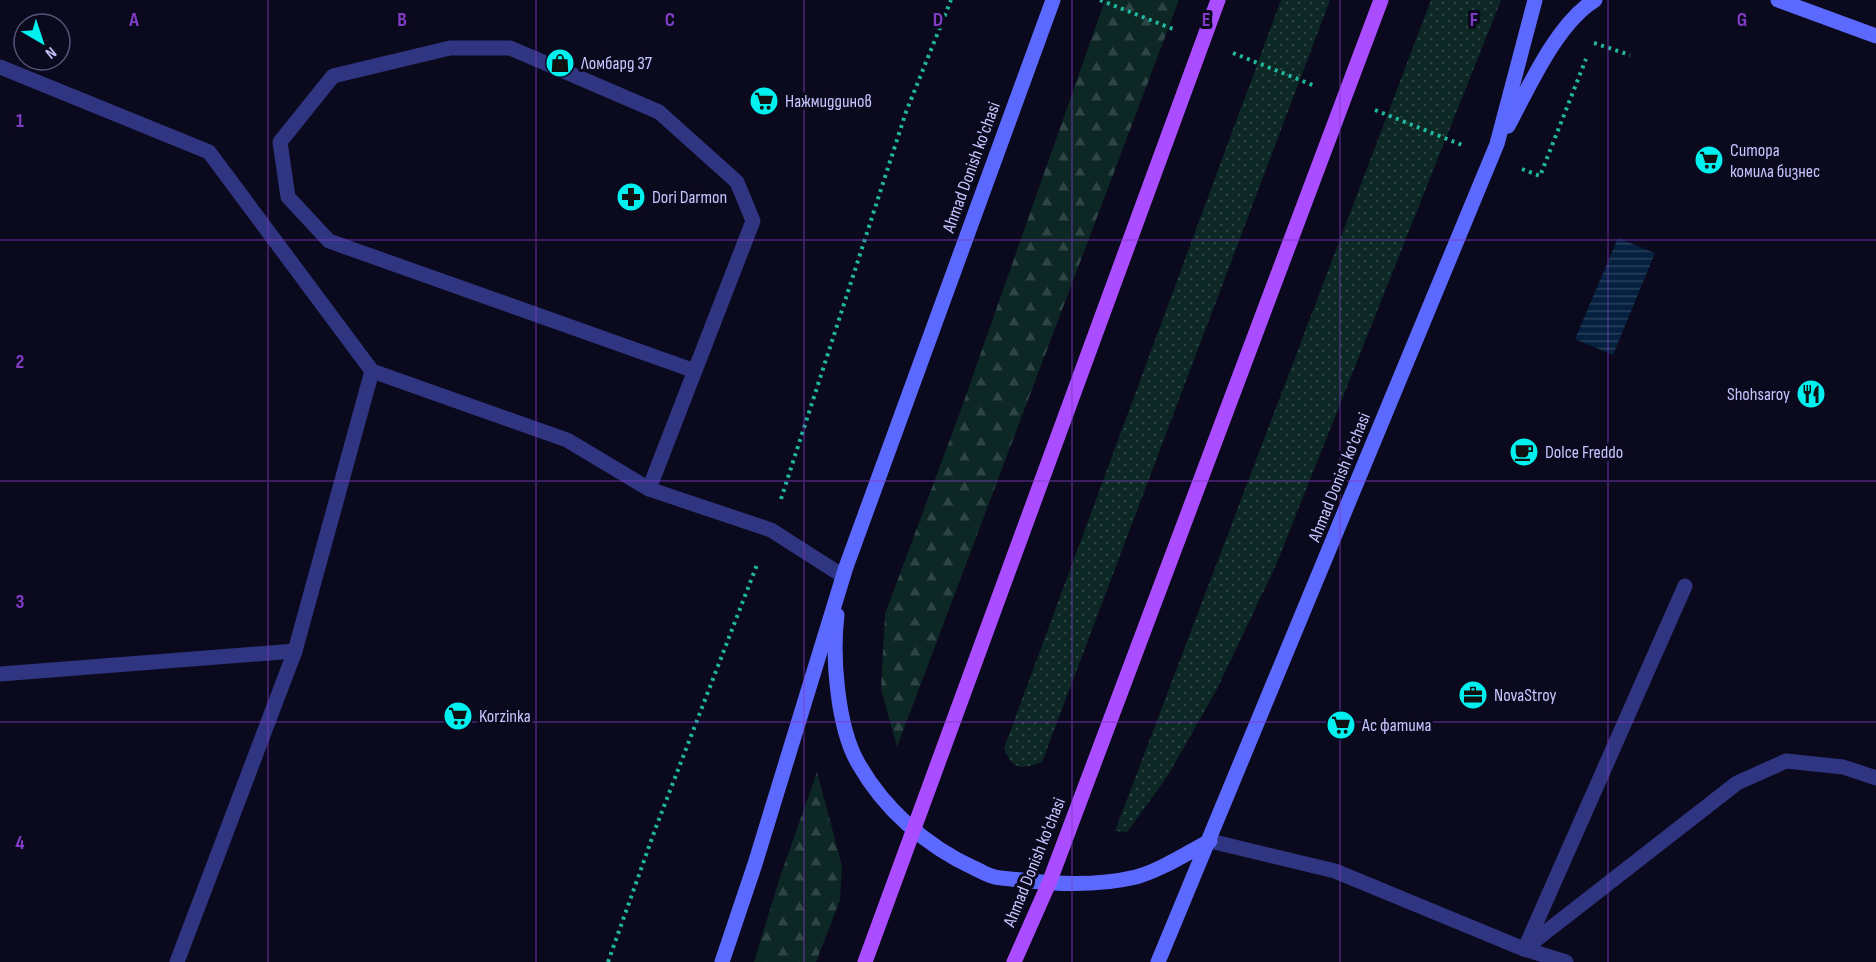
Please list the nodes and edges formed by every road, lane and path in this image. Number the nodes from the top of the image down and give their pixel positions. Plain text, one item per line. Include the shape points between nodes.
1 (951, 0) edge
2 (1053, 0) edge
3 (1218, 0) edge
4 (1381, 0) edge
5 (1535, 0) edge
6 (1595, 0) edge
7 (1778, 0) edge
8 (1876, 36) edge
9 (1592, 43) dead end
10 (1588, 54) dead end
11 (1630, 55) dead end
12 (0, 67) edge
13 (1497, 144) junction
14 (1540, 176) dead end
15 (372, 371) junction
16 (695, 371) junction
17 (649, 489) junction
18 (771, 530) junction
19 (843, 576) junction
20 (1685, 585) dead end
21 (295, 651) junction
22 (0, 674) edge
23 (1876, 778) edge
24 (914, 830) junction
25 (1210, 841) junction
26 (1049, 883) junction
27 (1524, 949) junction
28 (177, 962) edge
29 (608, 962) edge
30 (722, 962) edge
31 (865, 962) edge
32 (1014, 962) edge
33 (1158, 962) edge
34 (1566, 962) edge

1 - 18 path via 906,112
2 - 19 main road, Ahmad Donish ko'chasi
3 - 24 main road
4 - 26 main road, Ahmad Donish ko'chasi
5 - 13 main road, Ahmad Donish ko'chasi
6 - 13 main road via 1570,22 1554,44
7 - 8 main road
9 - 11 path
10 - 14 path
12 - 15 lane via 209,152
13 - 25 main road, Ahmad Donish ko'chasi
15 - 17 lane via 567,440
15 - 21 lane
16 - 16 lane via 753,221 737,182 659,112 510,48 450,48 333,76 280,142 288,197 329,241
16 - 17 lane
17 - 18 lane
18 - 19 lane
18 - 29 path via 656,826
19 - 24 main road via 835,659 845,727 857,761 884,801
19 - 30 main road, Ahmad Donish ko'chasi
20 - 27 lane
21 - 22 lane
21 - 28 lane
23 - 27 lane via 1843,767 1786,761 1737,783
24 - 26 main road via 950,856 994,877
24 - 31 main road
25 - 26 main road via 1138,876 1092,884
25 - 27 lane via 1335,872
25 - 33 main road, Ahmad Donish ko'chasi
26 - 32 main road, Ahmad Donish ko'chasi
27 - 34 lane

